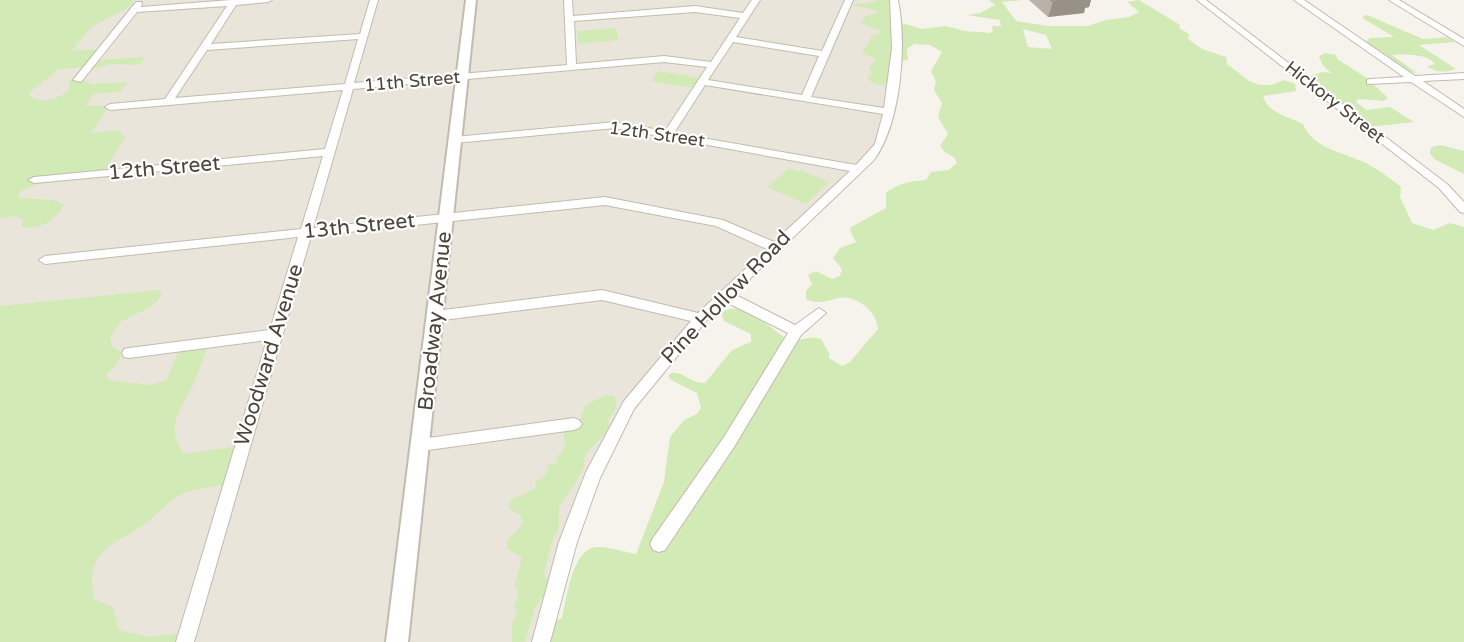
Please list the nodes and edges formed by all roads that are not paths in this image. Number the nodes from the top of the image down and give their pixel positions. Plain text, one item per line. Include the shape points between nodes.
1 (142, 0) edge
2 (268, 0) edge
3 (374, 0) edge
4 (471, 0) edge
5 (568, 0) edge
6 (756, 0) edge
7 (849, 0) edge
8 (894, 0) edge
9 (1201, 0) edge
10 (1298, 0) edge
11 (1394, 0) edge
12 (235, 1) edge
13 (134, 10) junction
14 (746, 16) junction
15 (569, 19) junction
16 (364, 36) junction
17 (731, 39) junction
18 (1464, 43) edge
19 (204, 47) junction
20 (824, 54) junction
21 (713, 65) junction
22 (572, 67) junction
23 (462, 76) junction
24 (1464, 76) edge
25 (1413, 79) junction
26 (78, 80) dead end
27 (702, 82) junction
28 (1370, 82) dead end
29 (349, 86) junction
30 (804, 99) junction
31 (168, 102) junction
32 (110, 107) dead end
33 (888, 112) junction
34 (1464, 114) edge
35 (668, 134) junction
36 (455, 140) junction
37 (329, 152) junction
38 (858, 168) junction
39 (34, 180) dead end
40 (1464, 209) edge
41 (447, 218) junction
42 (306, 232) junction
43 (774, 247) junction
44 (45, 260) dead end
45 (724, 295) junction
46 (819, 313) dead end
47 (435, 316) junction
48 (701, 318) junction
49 (796, 331) junction
50 (275, 334) junction
51 (129, 354) dead end
52 (574, 424) dead end
53 (421, 445) junction
54 (659, 544) dead end
55 (185, 642) edge
56 (397, 642) edge
57 (541, 642) edge

1 - 13 street
2 - 12 street
3 - 16 street, Woodward Avenue
4 - 23 street, Broadway Avenue
5 - 15 street
6 - 14 street
7 - 20 street
8 - 33 street, Pine Hollow Road via 897,38
9 - 40 street, Hickory Street via 1443,186
10 - 25 street
11 - 18 street
12 - 13 street
12 - 19 street
13 - 26 street
14 - 15 street via 695,9
14 - 17 street
15 - 22 street
16 - 19 street
16 - 29 street, Woodward Avenue
17 - 20 street
17 - 21 street
19 - 31 street
20 - 30 street
21 - 22 street, 11th Street via 664,59
21 - 27 street
22 - 23 street, 11th Street
23 - 29 street, 11th Street
23 - 36 street, Broadway Avenue
24 - 25 street
25 - 28 street
25 - 34 street
27 - 30 street
27 - 35 street
29 - 31 street, 11th Street
29 - 37 street, Woodward Avenue
30 - 33 street
31 - 32 street, 11th Street
33 - 38 street, Pine Hollow Road via 880,145
35 - 36 street, 12th Street via 615,125
35 - 38 street, 12th Street
36 - 41 street, Broadway Avenue
37 - 39 street, 12th Street
37 - 42 street, Woodward Avenue
38 - 43 street, Pine Hollow Road
41 - 42 street, 13th Street
41 - 43 street, 13th Street via 605,201 720,223
41 - 47 street, Broadway Avenue
42 - 44 street, 13th Street
42 - 50 street, Woodward Avenue
43 - 45 street, Pine Hollow Road
45 - 48 street, Pine Hollow Road
45 - 49 street
46 - 49 street
47 - 48 street via 602,295
47 - 53 street, Broadway Avenue
48 - 57 street, Pine Hollow Road via 640,389 619,421 592,477 568,542
49 - 54 street via 729,442
50 - 51 street
50 - 55 street, Woodward Avenue
52 - 53 street
53 - 56 street, Broadway Avenue

